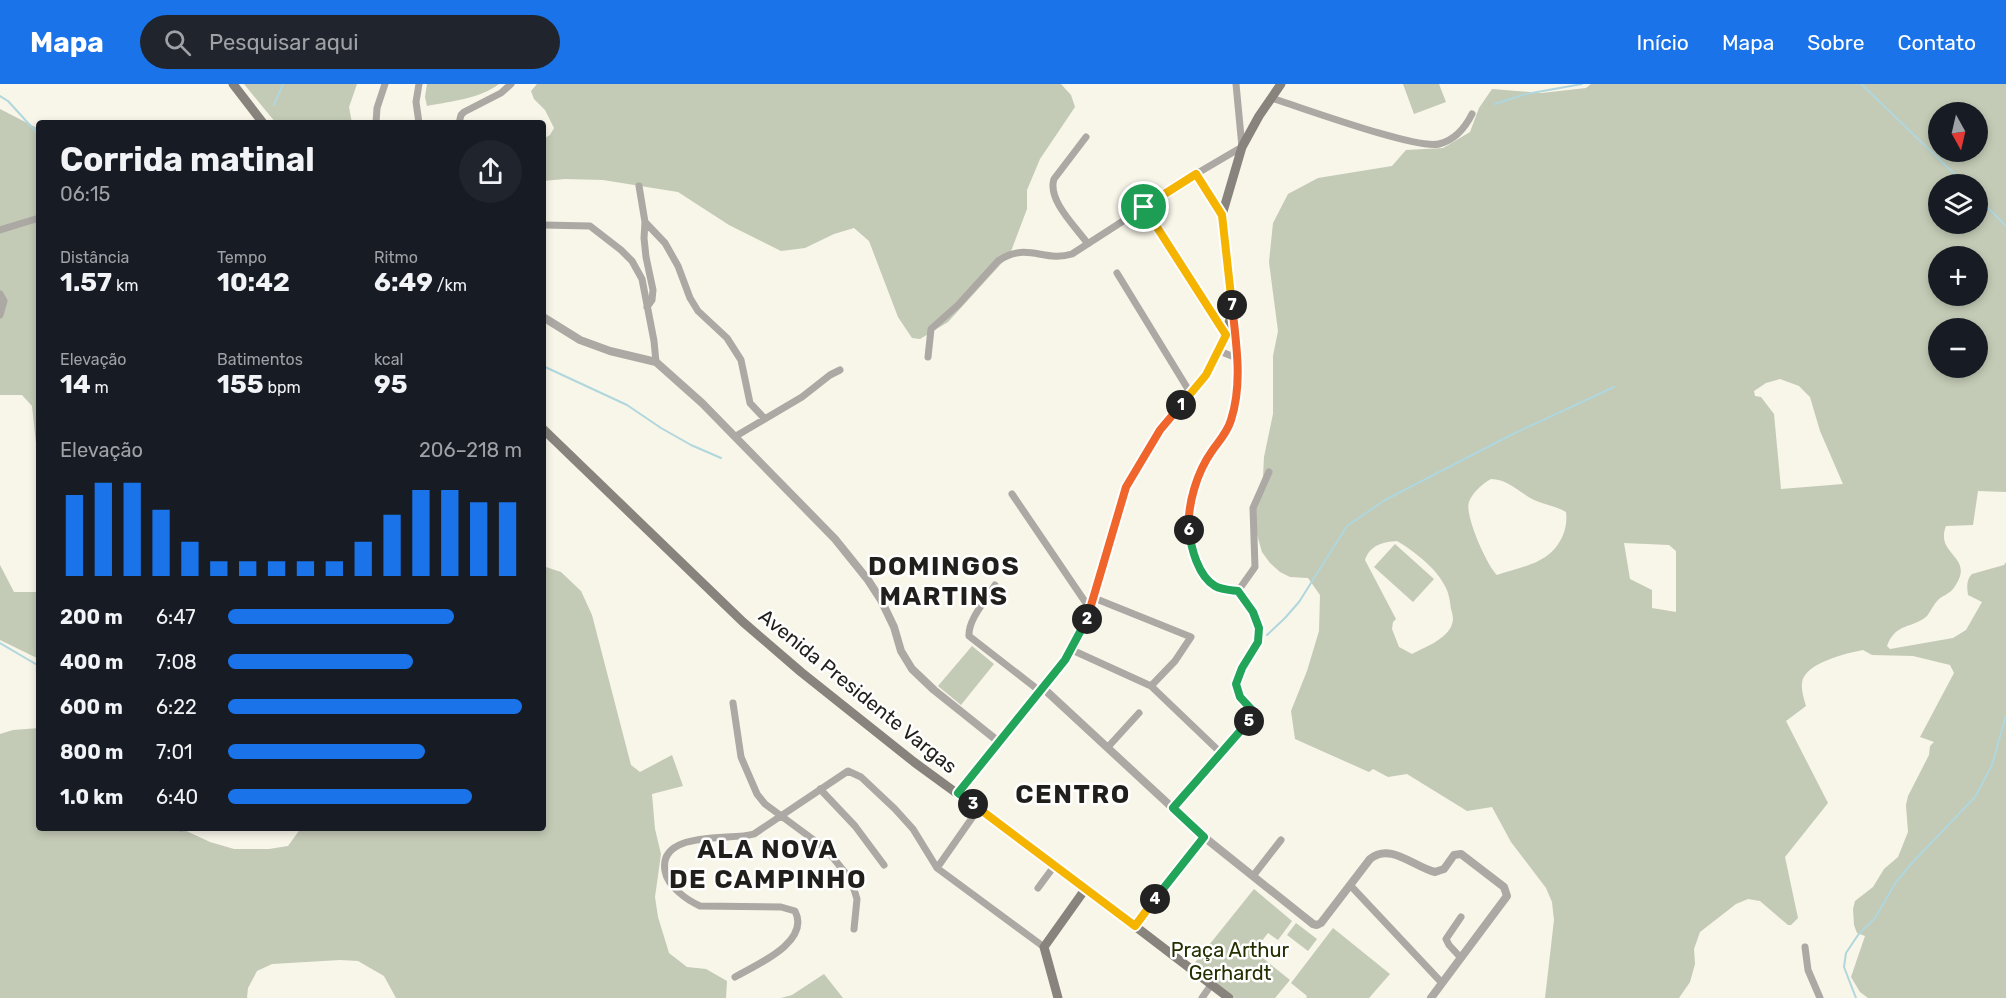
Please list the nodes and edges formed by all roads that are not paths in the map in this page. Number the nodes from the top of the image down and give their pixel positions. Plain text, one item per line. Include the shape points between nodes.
1 (233, 84) edge
2 (385, 84) edge
3 (419, 84) edge
4 (511, 84) edge
5 (1236, 84) edge
6 (1281, 84) edge
7 (1271, 98) junction
8 (1472, 114) dead end
9 (261, 120) edge
10 (376, 120) edge
11 (419, 120) edge
12 (460, 120) edge
13 (1086, 137) dead end
14 (1242, 147) junction
15 (1196, 174) junction
16 (639, 186) dead end
17 (1144, 207) junction
18 (1222, 215) junction
19 (36, 219) edge
20 (645, 222) junction
21 (546, 225) edge
22 (0, 230) edge
23 (1088, 243) junction
24 (1117, 273) dead end
25 (0, 294) edge
26 (647, 307) junction
27 (1233, 310) junction
28 (0, 315) edge
29 (546, 319) edge
30 (1226, 335) junction
31 (1219, 351) junction
32 (928, 357) dead end
33 (1237, 358) junction
34 (656, 362) junction
35 (840, 370) dead end
36 (1191, 394) junction
37 (765, 419) junction
38 (546, 432) edge
39 (736, 436) junction
40 (1269, 472) dead end
41 (1012, 494) dead end
42 (995, 585) dead end
43 (1238, 591) junction
44 (1094, 598) junction
45 (1090, 609) junction
46 (1072, 650) junction
47 (1151, 686) junction
48 (1042, 690) junction
49 (734, 702) dead end
50 (1139, 713) dead end
51 (999, 742) junction
52 (1108, 747) junction
53 (1221, 753) junction
54 (820, 789) junction
55 (958, 793) junction
56 (980, 808) junction
57 (1173, 808) junction
58 (782, 816) junction
59 (1204, 837) junction
60 (1281, 840) dead end
61 (884, 865) dead end
62 (1055, 865) junction
63 (937, 868) junction
64 (1253, 876) junction
65 (1350, 885) junction
66 (1038, 888) dead end
67 (1086, 888) junction
68 (1461, 916) dead end
69 (1135, 926) junction
70 (854, 928) dead end
71 (1044, 947) junction
72 (1805, 947) dead end
73 (1461, 958) junction
74 (735, 977) dead end
75 (1442, 983) junction
76 (1211, 985) junction
77 (1058, 998) edge
78 (1202, 998) edge
79 (1229, 998) edge
80 (1431, 998) edge
81 (1820, 998) edge

1 - 9 main road
2 - 10 street
3 - 11 street
4 - 12 street via 461,114
5 - 14 street
6 - 7 main road
7 - 8 street via 1427,145 1441,144 1455,136
7 - 14 main road
13 - 23 street via 1052,185 1056,201
14 - 15 street
14 - 18 main road
15 - 17 street
15 - 18 street
16 - 20 street
17 - 23 street
17 - 30 street
18 - 27 main road
19 - 22 street
20 - 26 street via 645,257 653,290
20 - 37 street via 665,243 698,311 727,338 741,360 750,403
21 - 26 street via 587,225 621,250 642,279
23 - 32 street via 1062,257 1031,251 1006,255 931,329
24 - 36 street
25 - 28 street via 4,301
26 - 34 street
27 - 30 main road
27 - 33 street
29 - 34 street via 580,340
30 - 31 main road
31 - 33 street
31 - 36 main road
33 - 43 street via 1231,419 1203,466 1188,519 1190,539 1203,573 1214,586
34 - 39 street
35 - 37 street
36 - 44 main road via 1160,430 1126,487
37 - 39 street
38 - 55 main road, Avenida Presidente Vargas via 742,622 853,714
39 - 51 street via 835,539 868,580 912,669
40 - 43 street via 1253,508 1255,567
41 - 45 street
42 - 48 street via 972,622 969,636
43 - 53 street via 1259,628 1258,642 1236,684 1237,692 1253,714
44 - 45 main road
44 - 47 street via 1191,637
45 - 46 main road
46 - 47 street
46 - 48 main road
47 - 53 street
48 - 51 main road
48 - 52 street
49 - 58 street via 741,757 748,776 765,804
50 - 52 street
51 - 55 main road
52 - 57 street
53 - 57 street
54 - 58 street
54 - 61 street via 869,842
54 - 63 street via 845,772 861,777 913,829
55 - 56 main road, Avenida Presidente Vargas
56 - 62 main road, Avenida Presidente Vargas
56 - 63 street
57 - 59 street
58 - 70 street via 826,849 851,880 857,899
58 - 74 street via 746,837 708,838 676,845 667,860 665,870 670,881 700,906 781,907 795,911 798,916 798,927 785,946
59 - 64 street
59 - 69 street
60 - 64 street
62 - 66 street
62 - 67 main road, Avenida Presidente Vargas
63 - 71 street
64 - 65 street via 1317,925
65 - 73 street via 1377,853 1391,853 1435,872 1444,869 1457,854 1464,856 1504,887 1507,896
65 - 75 street
67 - 69 main road, Avenida Presidente Vargas
67 - 71 main road
68 - 73 street via 1446,939
69 - 76 main road, Avenida Presidente Vargas
71 - 77 main road
72 - 81 street via 1808,970
73 - 75 street
75 - 80 street
76 - 78 street
76 - 79 main road, Avenida Presidente Vargas

